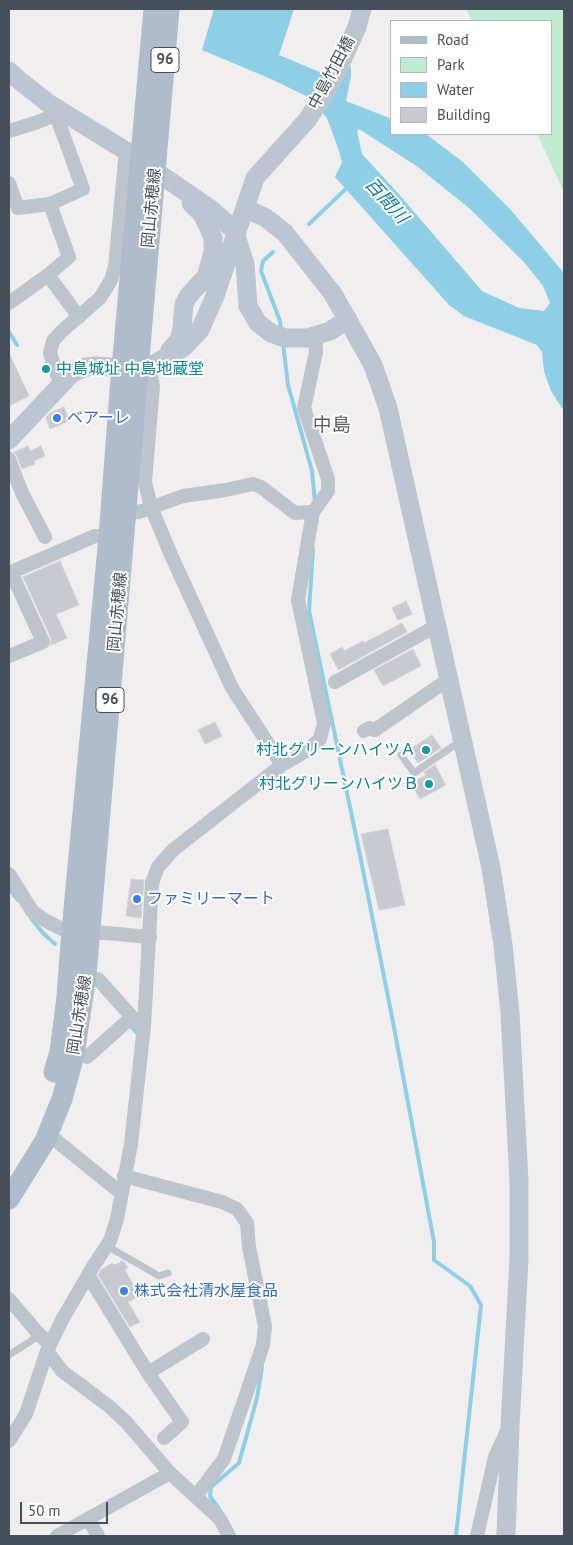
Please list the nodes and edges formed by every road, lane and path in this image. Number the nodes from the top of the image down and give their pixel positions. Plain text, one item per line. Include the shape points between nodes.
1 (154, 9) edge
2 (169, 9) edge
3 (362, 9) edge
4 (9, 71) edge
5 (153, 107) junction
6 (60, 113) junction
7 (9, 131) edge
8 (141, 151) junction
9 (9, 183) edge
10 (176, 186) junction
11 (50, 204) junction
12 (243, 214) junction
13 (48, 275) junction
14 (9, 303) edge
15 (79, 316) junction
16 (348, 319) junction
17 (311, 337) junction
18 (143, 366) junction
19 (62, 382) junction
20 (9, 440) edge
21 (9, 459) edge
22 (151, 507) junction
23 (127, 510) junction
24 (313, 512) junction
25 (45, 536) dead end
26 (109, 537) junction
27 (10, 572) edge
28 (436, 626) junction
29 (9, 656) edge
30 (449, 680) junction
31 (335, 682) dead end
32 (364, 731) dead end
33 (462, 740) junction
34 (401, 755) dead end
35 (282, 765) junction
36 (9, 874) edge
37 (81, 931) junction
38 (150, 937) junction
39 (98, 980) dead end
40 (129, 1020) junction
41 (143, 1032) junction
42 (87, 1057) dead end
43 (48, 1134) junction
44 (9, 1174) edge
45 (124, 1176) junction
46 (121, 1193) junction
47 (9, 1199) edge
48 (106, 1246) junction
49 (168, 1273) dead end
50 (88, 1275) junction
51 (9, 1300) edge
52 (203, 1338) dead end
53 (46, 1344) junction
54 (9, 1355) edge
55 (148, 1373) junction
56 (510, 1426) junction
57 (164, 1438) dead end
58 (9, 1441) edge
59 (170, 1473) junction
60 (196, 1496) junction
61 (88, 1519) junction
62 (57, 1536) edge
63 (98, 1536) edge
64 (229, 1536) edge
65 (477, 1536) edge
66 (506, 1536) edge

1 - 5 main road, 岡山赤穂線 / 96
2 - 5 main road, 岡山赤穂線 / 96
3 - 12 street, 中島竹田橋 via 335,76 308,119 255,178
4 - 6 street
5 - 8 main road, 岡山赤穂線 / 96
6 - 7 street
6 - 8 street
6 - 11 street via 84,189
8 - 10 street
8 - 15 street via 116,267 100,298
8 - 18 main road, 岡山赤穂線 / 96 via 147,180
9 - 11 street via 18,208
10 - 17 street via 212,210 234,230 244,264 248,306 258,323 285,338
10 - 18 street via 202,214 214,238 214,252 206,276 184,304 178,340
11 - 13 street via 69,257
12 - 16 street via 266,218 286,233
12 - 18 street via 200,330 184,346
13 - 14 street
13 - 15 street
15 - 19 street via 53,342 50,352
16 - 17 street via 330,331
16 - 28 street via 373,365 388,408
17 - 24 street via 316,352 304,408 328,479 328,491
18 - 19 street via 86,367
18 - 22 street via 153,386 145,482
18 - 23 main road, 岡山赤穂線 / 96
18 - 26 main road, 岡山赤穂線 / 96
19 - 20 street
21 - 25 street
22 - 23 street via 139,512
22 - 24 street via 183,496 253,484 295,512
22 - 35 street via 232,688
23 - 37 main road, 岡山赤穂線 / 96
24 - 35 street via 298,600 324,723 320,739
26 - 27 street via 95,536
26 - 37 main road, 岡山赤穂線 / 96
27 - 29 street via 43,642
28 - 30 street
28 - 31 street
30 - 32 street via 375,730 369,728
30 - 33 street
33 - 34 lane via 414,773
33 - 56 street via 491,868 510,1013 519,1200
35 - 38 street via 173,850 158,867 152,883
36 - 37 street via 32,911 42,919 62,929
37 - 38 street
37 - 43 main road, 岡山赤穂線 / 96 via 86,975 74,1055
37 - 44 main road, 岡山赤穂線 / 96 via 67,997 60,1052 48,1094 33,1135
38 - 41 street
39 - 40 street
40 - 41 street
40 - 42 street
41 - 45 street via 131,1144
43 - 46 street
43 - 47 main road, 岡山赤穂線 / 96
45 - 46 street
45 - 60 street via 222,1202 237,1208 246,1223 264,1326 264,1345 224,1459
46 - 48 street via 117,1219
48 - 49 lane via 159,1276
48 - 50 street
50 - 53 street
50 - 55 street
51 - 53 street
52 - 55 street
53 - 54 lane
53 - 58 street via 26,1414
53 - 59 street via 62,1371 110,1407
55 - 57 street via 182,1422
56 - 65 street via 495,1457
56 - 66 street
59 - 60 street
59 - 61 street
60 - 64 street via 220,1519
61 - 62 street
61 - 63 street

